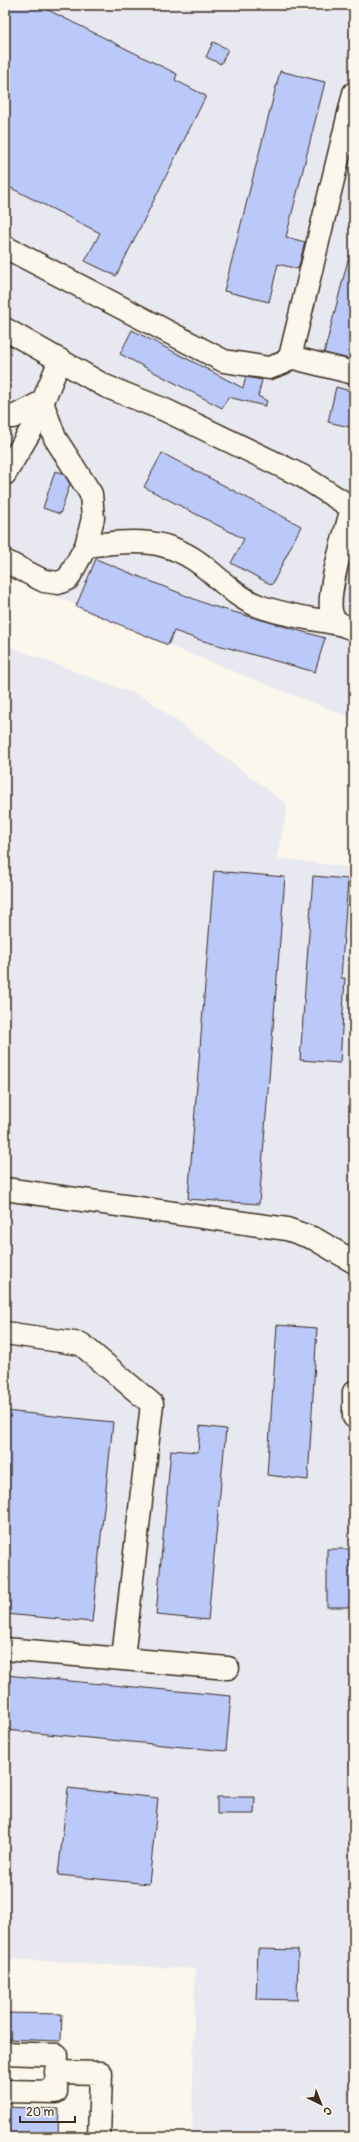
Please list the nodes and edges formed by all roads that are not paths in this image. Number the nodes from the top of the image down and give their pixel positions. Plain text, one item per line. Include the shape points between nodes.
1 (354, 93) edge
2 (5, 247) edge
3 (5, 330) edge
4 (290, 357) junction
5 (60, 360) junction
6 (354, 373) edge
7 (42, 402) junction
8 (5, 416) edge
9 (5, 474) edge
10 (353, 509) edge
11 (86, 546) junction
12 (5, 561) edge
13 (346, 627) edge
14 (5, 1189) edge
15 (354, 1262) edge
16 (5, 1333) edge
17 (354, 1392) edge
18 (354, 1417) edge
19 (5, 1649) edge
20 (124, 1658) junction
21 (228, 1668) dead end
22 (5, 2053) edge
23 (56, 2072) junction
24 (5, 2091) edge
25 (99, 2137) edge

1 - 4 lane
2 - 4 lane via 224,361 269,368 283,364
3 - 5 lane
4 - 6 lane
5 - 7 lane
5 - 10 lane via 106,386 165,410 302,476
7 - 8 lane via 13,417
7 - 9 lane via 31,430
7 - 11 lane via 54,438 91,494 93,518
10 - 13 lane via 330,599 332,616
11 - 12 lane via 68,579 58,583 44,581
11 - 13 lane via 131,541 160,544 180,550 199,562 233,591 258,606
14 - 15 lane via 287,1229 315,1239
16 - 20 lane via 81,1344 152,1404
17 - 18 lane
19 - 20 lane
20 - 21 lane
22 - 23 lane via 57,2055
23 - 24 lane via 56,2092
23 - 25 lane via 101,2073

